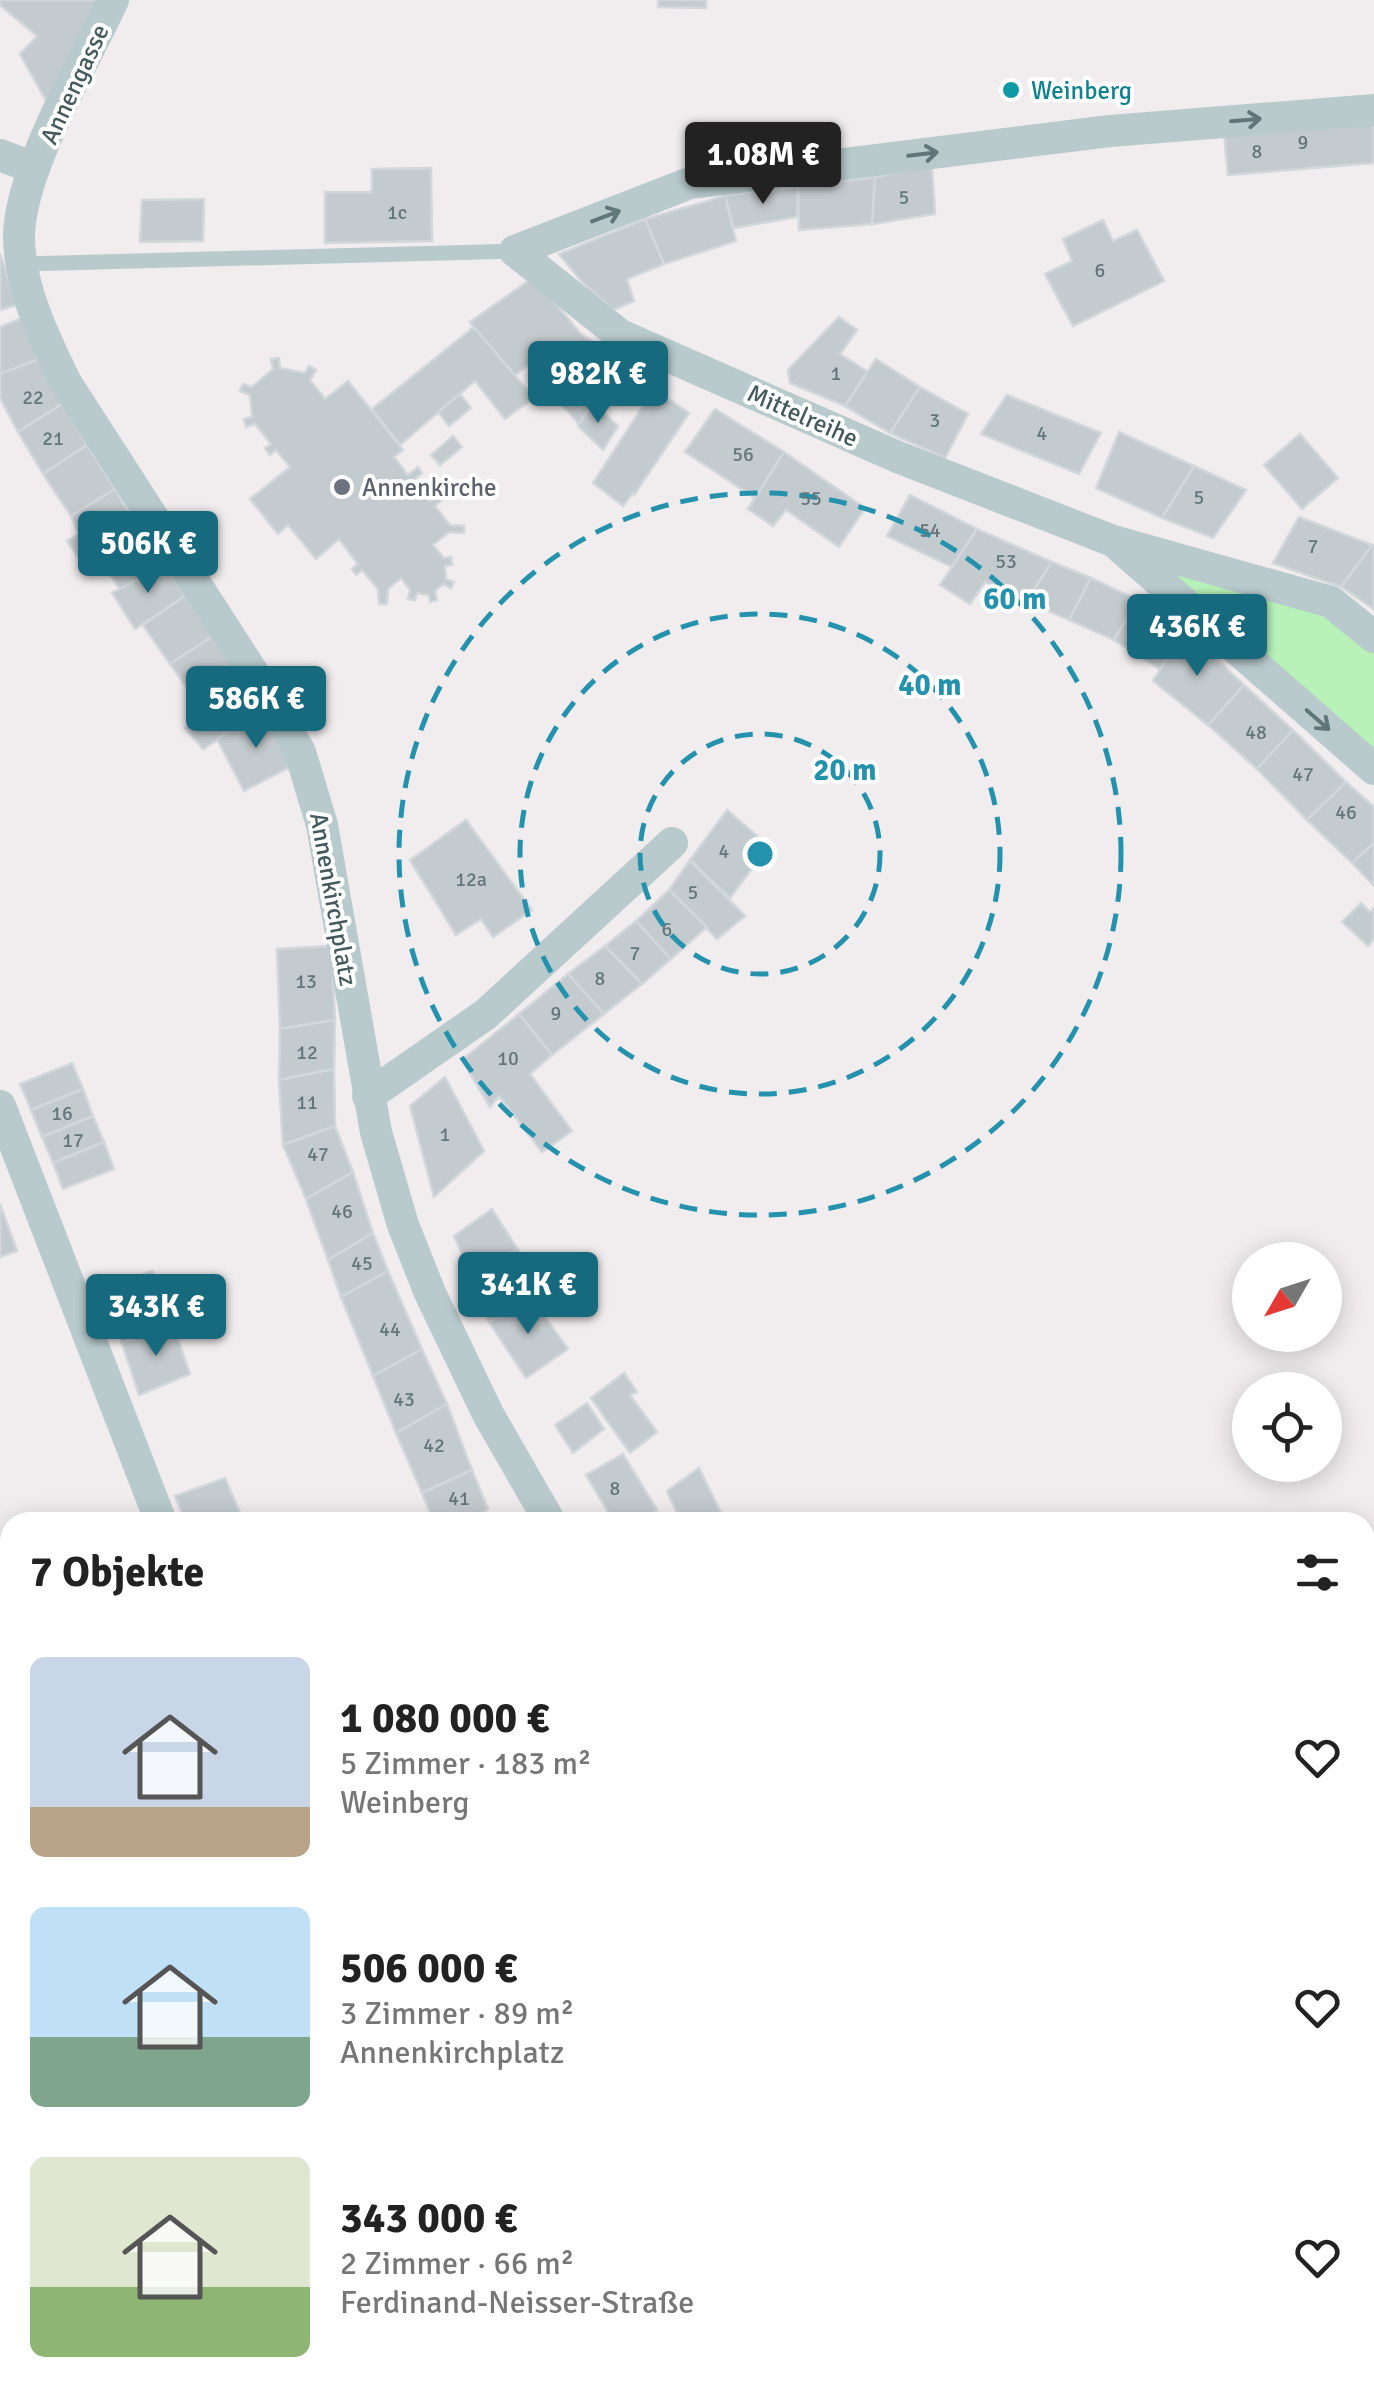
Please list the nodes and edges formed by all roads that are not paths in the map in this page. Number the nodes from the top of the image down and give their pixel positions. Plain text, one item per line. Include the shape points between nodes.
1 (113, 0) edge
2 (1374, 110) edge
3 (0, 155) edge
4 (34, 168) junction
5 (515, 251) junction
6 (22, 264) junction
7 (1113, 541) junction
8 (1374, 637) edge
9 (1374, 769) edge
10 (672, 843) dead end
11 (368, 1096) junction
12 (0, 1106) edge
13 (156, 1512) edge
14 (544, 1512) edge

1 - 4 street, Annengasse
5 -> 2 street via 690,183 1110,131
3 - 4 street
4 - 6 street, Annenkirchplatz via 24,200
5 - 6 lane
5 - 7 street, Mittelreihe via 620,336
6 - 11 street, Annenkirchplatz via 42,332 66,382 300,752 322,825
7 - 8 street, Mittelreihe via 1332,602
7 -> 9 street, Mittelreihe
10 - 11 street via 486,1014
11 - 14 street, Annenkirchplatz via 403,1225 430,1294
12 - 13 street

